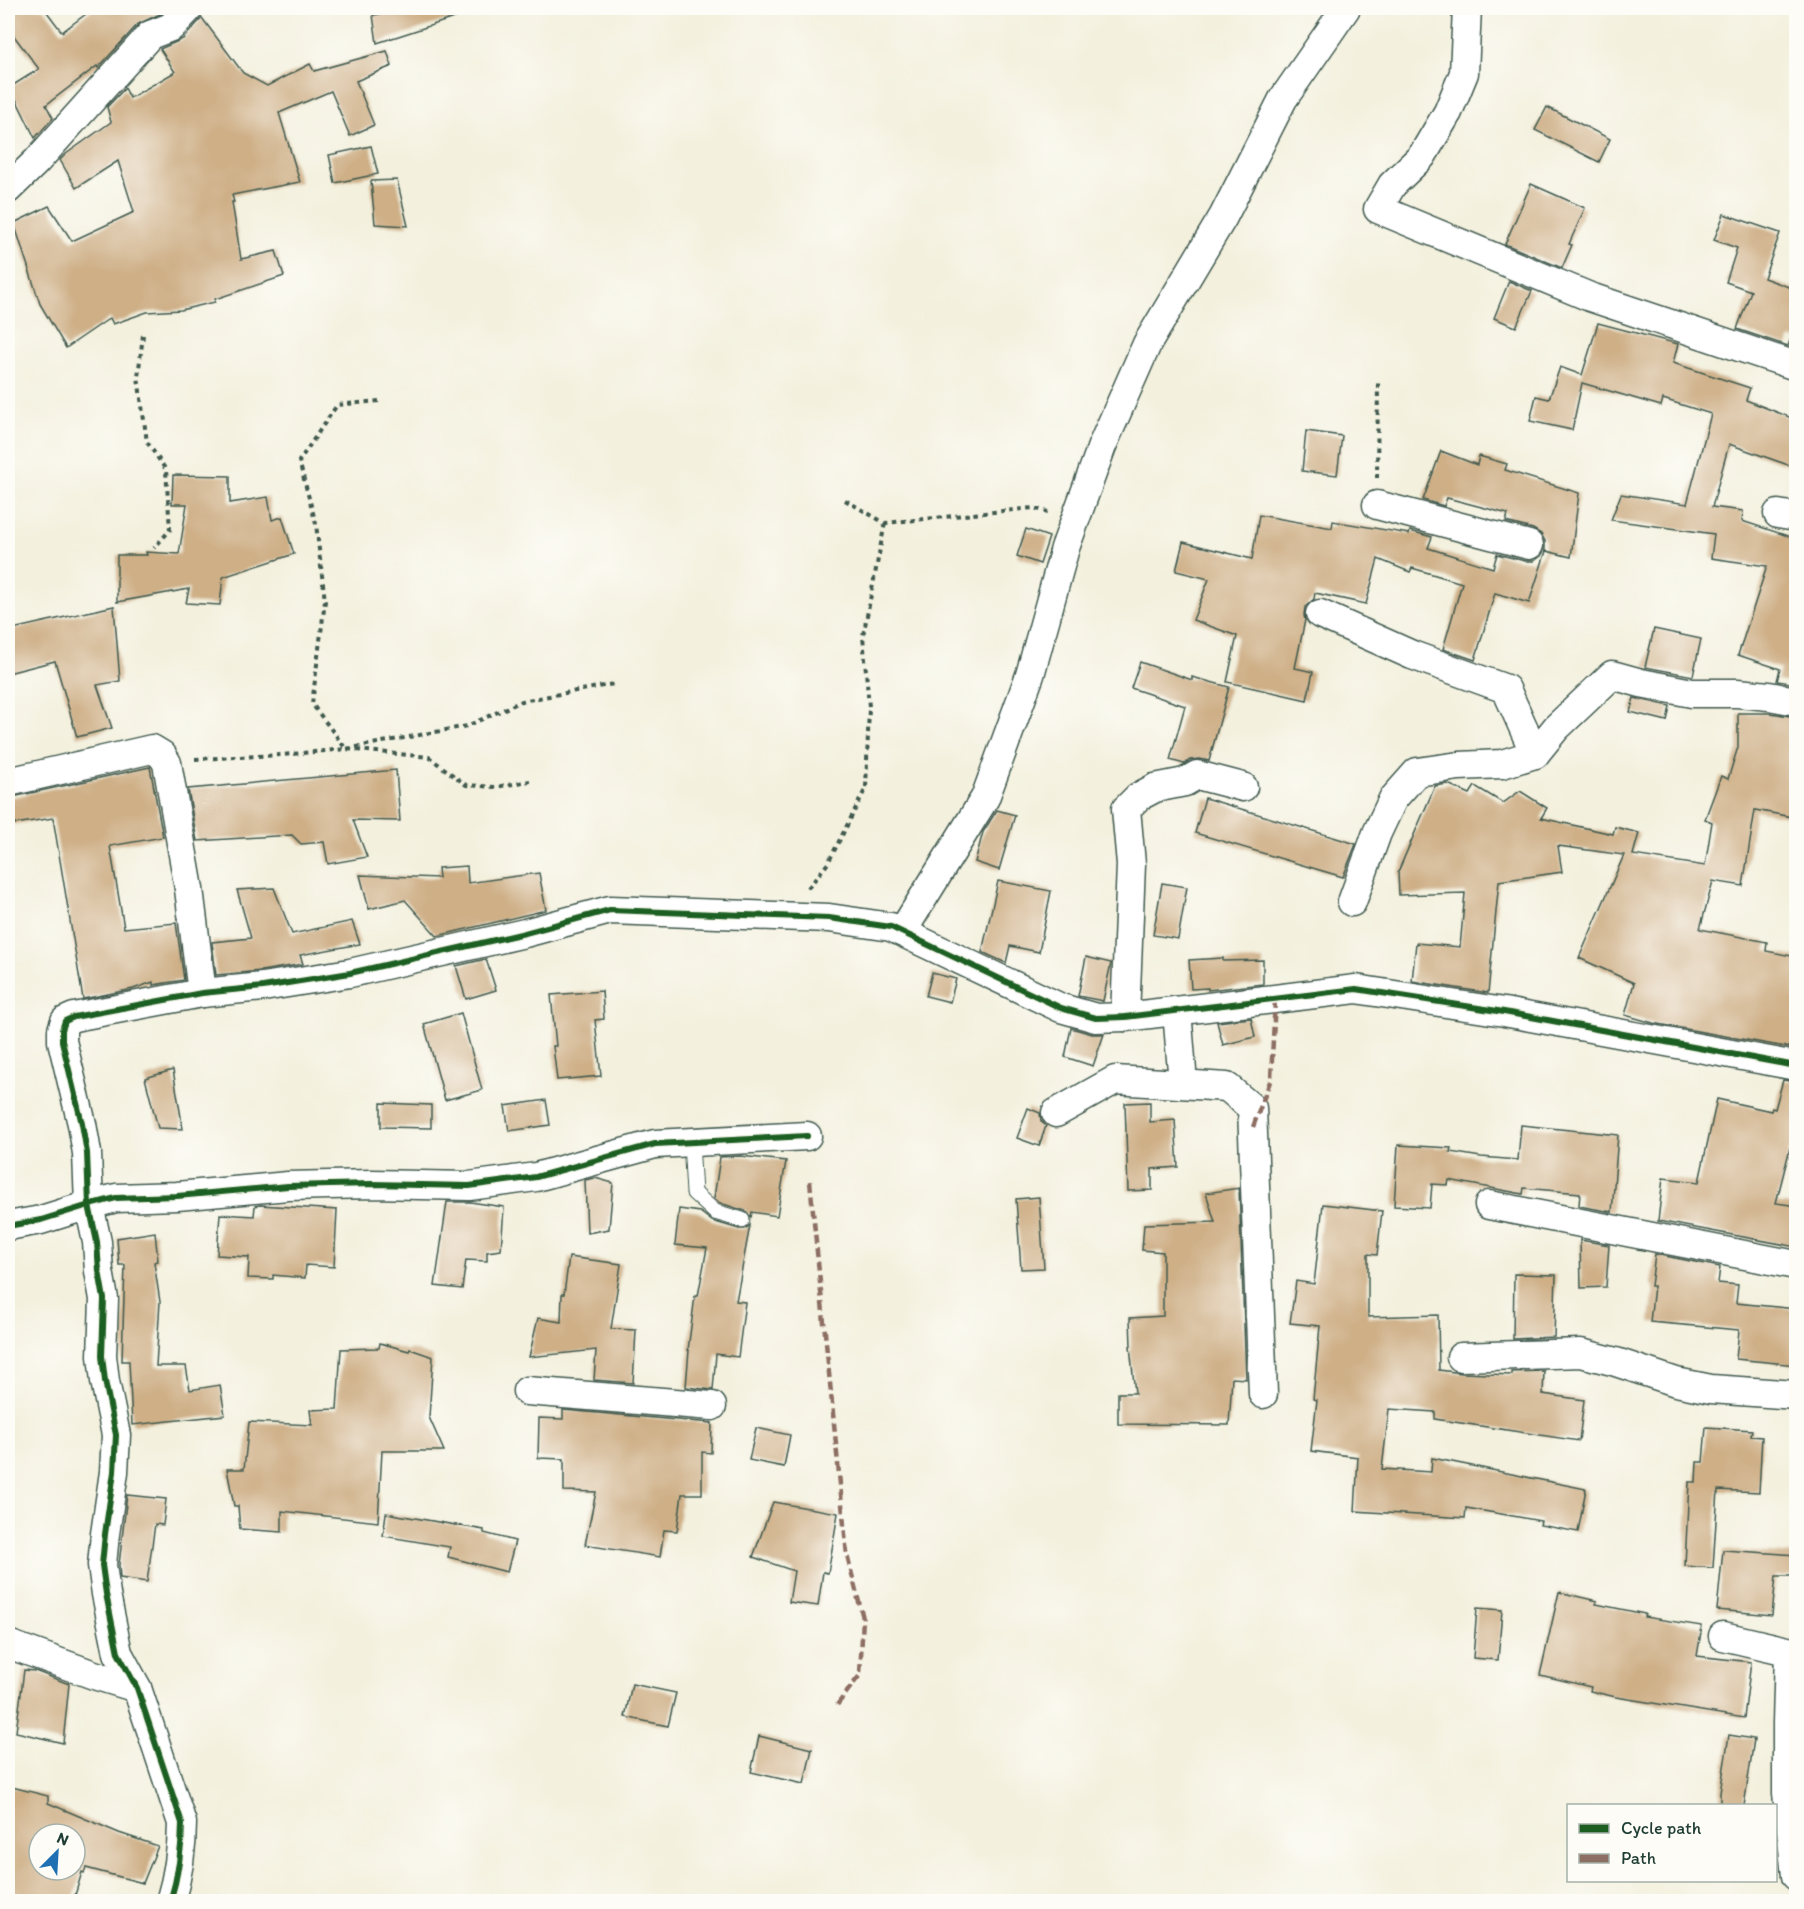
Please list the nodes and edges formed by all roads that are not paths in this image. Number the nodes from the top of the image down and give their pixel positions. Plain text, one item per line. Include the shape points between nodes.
1 (189, 8) edge
2 (1346, 8) edge
3 (1467, 8) edge
4 (8, 189) edge
5 (1797, 366) edge
6 (1377, 505) road end
7 (1529, 544) dead end
8 (1320, 614) dead end
9 (1797, 701) edge
10 (1535, 754) junction
11 (8, 782) edge
12 (1243, 787) dead end
13 (1352, 902) dead end
14 (902, 932) junction
15 (202, 993) junction
16 (1177, 1011) junction
17 (1125, 1017) junction
18 (1797, 1066) edge
19 (1183, 1083) junction
20 (1056, 1113) dead end
21 (807, 1136) dead end
22 (691, 1142) junction
23 (89, 1205) junction
24 (1489, 1205) dead end
25 (742, 1220) dead end
26 (8, 1226) edge
27 (1797, 1265) edge
28 (1461, 1357) dead end
29 (527, 1391) dead end
30 (1263, 1394) dead end
31 (1797, 1395) edge
32 (712, 1406) dead end
33 (1723, 1636) dead end
34 (8, 1644) edge
35 (1793, 1652) edge
36 (137, 1688) junction
37 (1797, 1876) edge
38 (170, 1902) edge

1 - 4 street via 171,27 150,35
2 - 14 street via 1283,99 1223,217 1147,344 1102,446 1065,548 1030,675 985,798
3 - 5 street via 1464,73 1448,112 1422,156 1392,185 1378,209 1590,297
6 - 7 street
8 - 10 street via 1412,655 1506,689
9 - 10 street via 1748,694 1692,693 1611,675
10 - 13 street via 1502,764 1459,765 1417,772 1393,799
11 - 15 street via 152,750 162,754 167,763 181,843
12 - 17 street via 1197,775 1185,782 1155,788 1126,809 1131,864
14 - 15 street via 829,918 610,910 350,973
14 - 17 street via 1061,1008 1096,1018
15 - 23 street via 66,1021 62,1041 87,1153
16 - 17 street
16 - 18 street via 1356,989
16 - 19 street
19 - 20 street via 1115,1080
19 - 30 street via 1227,1087 1252,1108
21 - 22 street
22 - 23 street via 655,1144 536,1177 469,1186 288,1186 116,1198
22 - 25 lane via 694,1193 715,1212
23 - 26 street
23 - 36 street via 104,1299 102,1356 116,1435 102,1565 118,1653
24 - 27 street
28 - 31 street via 1581,1353 1711,1389
29 - 32 street
33 - 35 street
34 - 36 street
35 - 37 street via 1787,1793
36 - 38 street via 182,1823 182,1843

